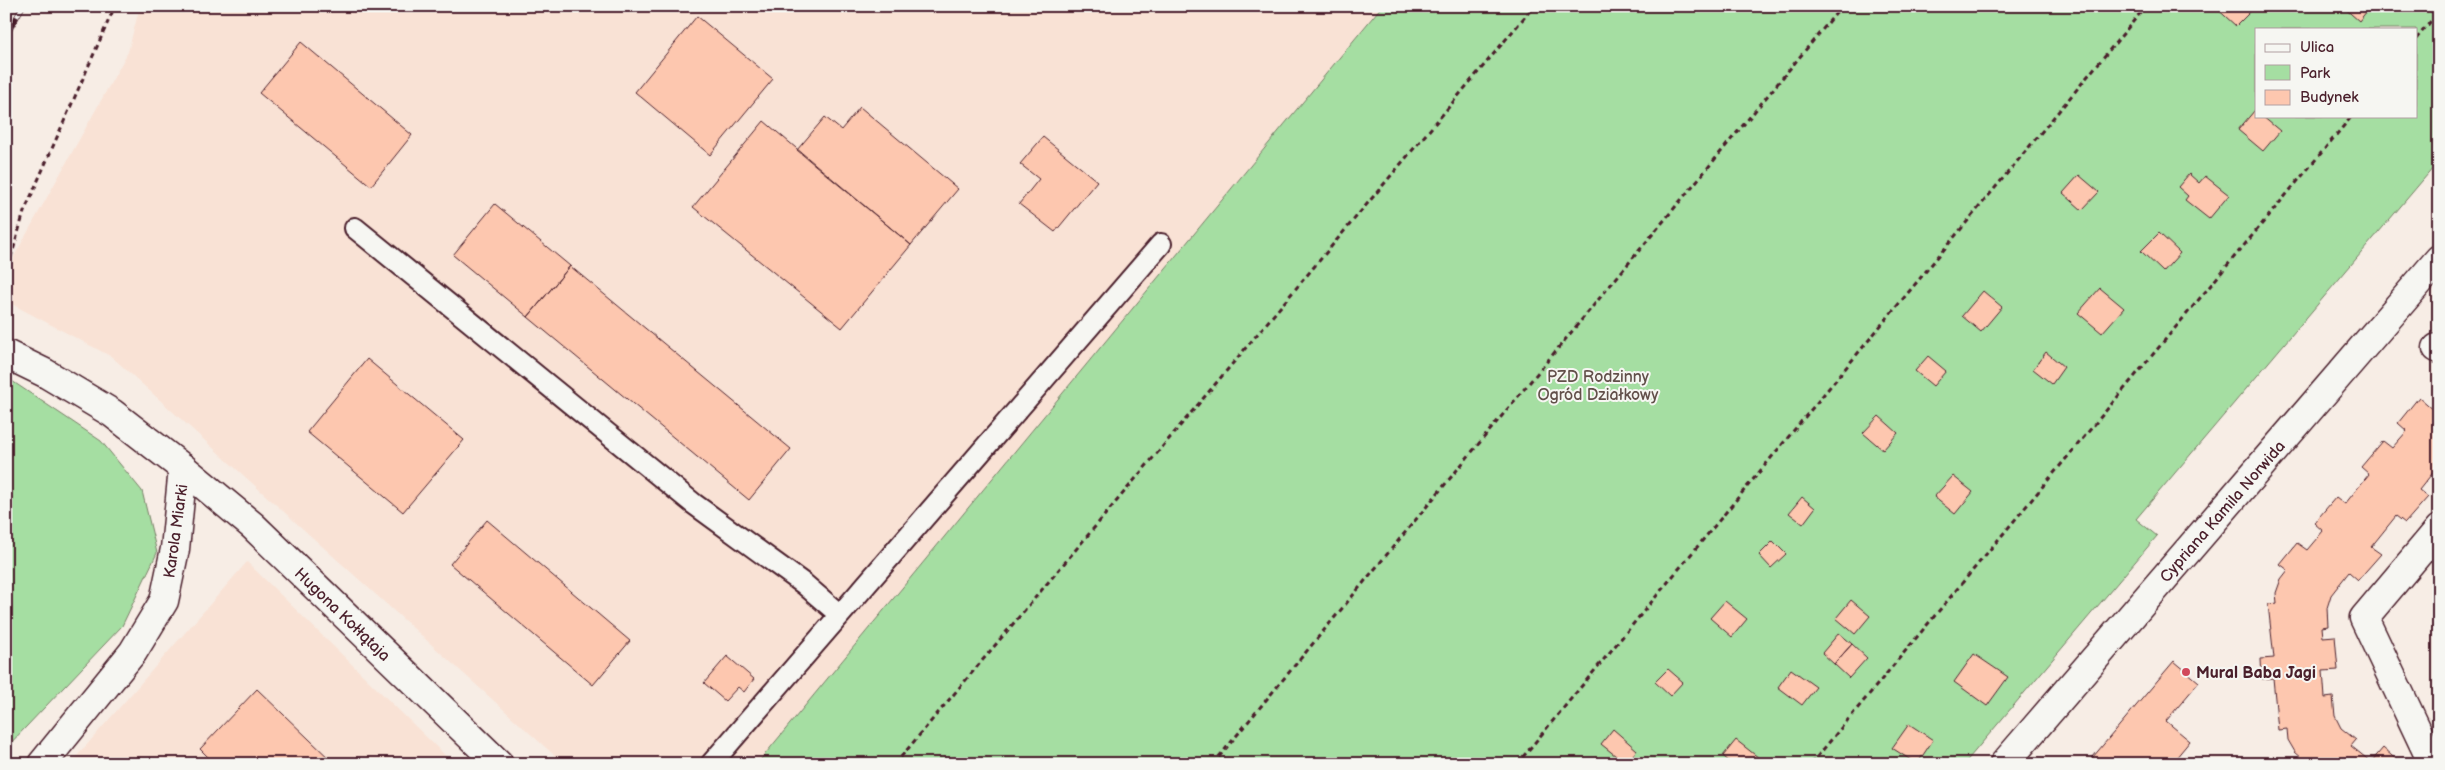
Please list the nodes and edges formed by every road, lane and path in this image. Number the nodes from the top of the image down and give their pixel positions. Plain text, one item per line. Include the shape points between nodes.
1 (115, 6) edge
2 (1534, 6) edge
3 (1842, 6) edge
4 (2146, 6) edge
5 (2426, 6) edge
6 (2418, 37) edge
7 (2350, 118) edge
8 (355, 228) dead end
9 (1161, 244) dead end
10 (2439, 259) edge
11 (6, 275) edge
12 (6, 354) edge
13 (183, 468) junction
14 (2439, 530) edge
15 (840, 615) junction
16 (2432, 745) edge
17 (42, 764) edge
18 (499, 764) edge
19 (711, 764) edge
20 (895, 764) edge
21 (1213, 764) edge
22 (1517, 764) edge
23 (1811, 764) edge
24 (2004, 764) edge

1 - 11 path via 24,212
2 - 20 path
3 - 21 path
4 - 22 path
5 - 6 path via 2436,15
7 - 23 path
8 - 15 lane via 694,504 804,584
9 - 15 lane
10 - 24 street, Cypriana Kamila Norwida
12 - 13 street, Karola Miarki via 112,413
13 - 17 street, Karola Miarki via 175,549 164,601 133,652
13 - 18 street, Hugona Kołłątaja via 253,526
14 - 16 street via 2364,618
15 - 19 lane

